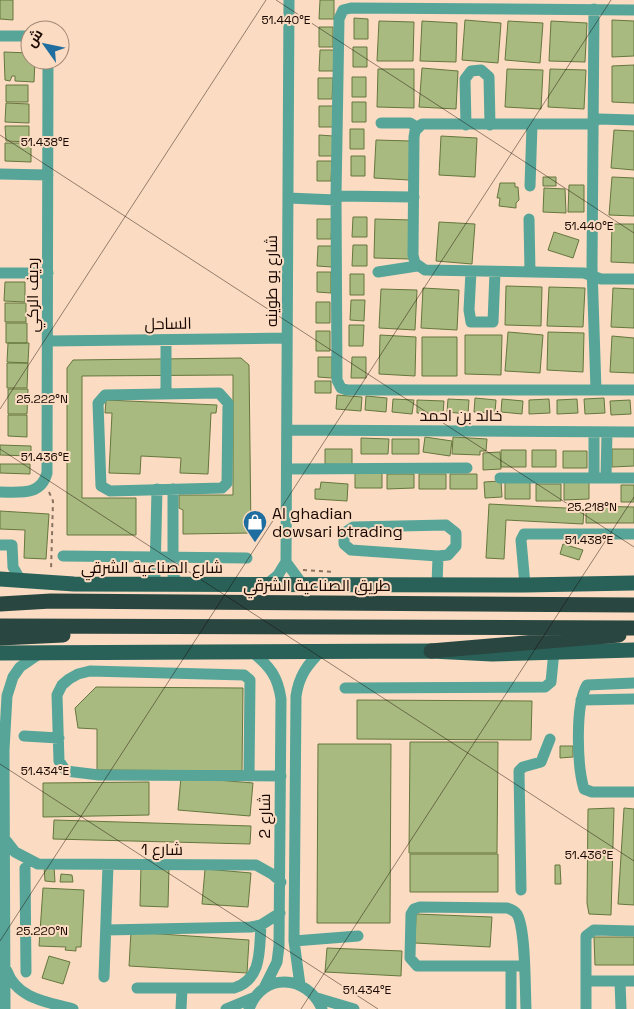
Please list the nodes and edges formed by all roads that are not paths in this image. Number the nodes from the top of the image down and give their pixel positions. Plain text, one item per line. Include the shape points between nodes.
1 (289, 0) edge
2 (594, 9) junction
3 (634, 10) edge
4 (0, 36) edge
5 (20, 36) edge
6 (48, 70) edge
7 (594, 120) junction
8 (634, 120) edge
9 (381, 123) dead end
10 (466, 125) junction
11 (490, 125) junction
12 (532, 125) junction
13 (417, 128) junction
14 (0, 174) edge
15 (48, 175) junction
16 (530, 186) dead end
17 (288, 194) junction
18 (336, 196) junction
19 (414, 197) junction
20 (529, 219) dead end
21 (417, 266) junction
22 (471, 271) junction
23 (378, 272) dead end
24 (495, 272) junction
25 (530, 272) junction
26 (0, 273) edge
27 (48, 273) junction
28 (593, 276) junction
29 (634, 279) edge
30 (287, 338) junction
31 (166, 340) junction
32 (49, 341) junction
33 (596, 390) junction
34 (634, 390) edge
35 (166, 394) junction
36 (287, 430) junction
37 (594, 432) junction
38 (608, 432) junction
39 (634, 432) edge
40 (466, 468) dead end
41 (287, 469) junction
42 (500, 478) dead end
43 (600, 478) junction
44 (634, 478) edge
45 (157, 489) junction
46 (174, 489) junction
47 (0, 492) edge
48 (634, 534) edge
49 (0, 545) edge
50 (63, 556) dead end
51 (155, 556) junction
52 (173, 556) junction
53 (438, 556) junction
54 (247, 558) dead end
55 (286, 562) junction
56 (0, 579) edge
57 (21, 581) junction
58 (634, 583) edge
59 (147, 584) junction
60 (178, 584) junction
61 (266, 585) junction
62 (303, 585) junction
63 (437, 585) junction
64 (525, 585) junction
65 (634, 596) edge
66 (0, 597) edge
67 (51, 601) junction
68 (0, 604) edge
69 (562, 604) junction
70 (634, 605) edge
71 (0, 626) edge
72 (112, 627) junction
73 (634, 628) edge
74 (634, 632) edge
75 (0, 638) edge
76 (634, 650) edge
77 (321, 651) junction
78 (431, 651) junction
79 (554, 651) junction
80 (43, 652) junction
81 (252, 652) junction
82 (0, 653) edge
83 (634, 683) edge
84 (346, 688) dead end
85 (634, 699) edge
86 (581, 700) junction
87 (5, 723) junction
88 (24, 736) junction
89 (59, 738) junction
90 (550, 739) dead end
91 (4, 750) junction
92 (249, 776) junction
93 (281, 776) junction
94 (634, 792) edge
95 (4, 838) junction
96 (38, 864) junction
97 (108, 865) junction
98 (25, 868) junction
99 (281, 882) junction
100 (4, 889) junction
101 (521, 890) dead end
102 (280, 913) junction
103 (261, 925) junction
104 (106, 930) junction
105 (634, 931) edge
106 (358, 936) dead end
107 (294, 941) junction
108 (4, 960) junction
109 (511, 966) junction
110 (524, 966) junction
111 (26, 972) dead end
112 (104, 977) dead end
113 (586, 981) junction
114 (620, 981) junction
115 (634, 981) edge
116 (300, 985) junction
117 (137, 988) dead end
118 (264, 988) junction
119 (182, 989) junction
120 (255, 997) junction
121 (319, 1004) edge
122 (5, 1009) edge
123 (73, 1009) edge
124 (181, 1009) edge
125 (226, 1009) edge
126 (249, 1009) edge
127 (354, 1009) edge
128 (510, 1009) edge
129 (526, 1009) edge
130 (586, 1009) edge
131 (621, 1009) edge

1 - 17 street, شارع بو طوينه
2 - 3 street
2 - 7 street
2 - 18 street via 343,10 339,19
4 - 5 street
6 - 15 street, رديف الركي
7 - 8 street
7 - 12 street via 588,124
7 - 28 street
9 - 13 street via 407,123
10 - 11 street
10 - 11 street via 465,78 471,72 481,70 489,77
10 - 13 street via 428,124
11 - 12 street
12 - 16 street
13 - 19 street via 414,137
14 - 15 street
15 - 27 street, رديف الركي
17 - 18 street
17 - 30 street, شارع بو طوينه
18 - 19 street
18 - 33 street via 337,380 341,388
19 - 21 street via 413,255
20 - 25 street
21 - 22 street via 425,270
21 - 23 street
22 - 24 street
22 - 24 street via 471,322 493,322
24 - 25 street
25 - 28 street
26 - 27 street
27 - 32 street, رديف الركي
28 - 29 street
28 - 33 street
30 - 31 street, الساحل
30 - 36 street, شارع بو طوينه
31 - 32 street, الساحل
31 - 35 street
32 - 47 street, رديف الركي via 47,473 42,485 30,492
33 - 34 street
35 - 45 street via 105,395 98,403 101,486 110,491
35 - 46 street via 219,394 228,403 226,484 215,490
36 - 37 street, خالد بن احمد
36 - 41 street, شارع بو طوينه
37 - 38 street, خالد بن احمد
37 - 43 street
38 - 39 street, خالد بن احمد
38 - 43 street
40 - 41 street
41 - 55 street, شارع بو طوينه
42 - 43 street
43 - 44 street
45 - 46 street
45 - 51 street
46 - 52 street
48 - 64 street via 524,534 521,540
49 - 57 street via 12,545 13,567
50 - 51 street
51 - 52 street
51 - 59 street via 155,576
52 - 54 street
52 - 60 street via 173,575
53 - 53 street via 448,555 456,546 456,533 446,525 353,527 344,533 344,544 351,550
53 - 63 street
55 - 61 street
55 - 62 street
56 - 57 main road, شارع الصناعية الشرقي
57 - 59 main road, شارع الصناعية الشرقي
58 - 64 main road, شارع الصناعية الشرقي
59 - 60 main road, شارع الصناعية الشرقي
60 - 61 main road, شارع الصناعية الشرقي
61 - 62 main road, شارع الصناعية الشرقي
62 - 63 main road, شارع الصناعية الشرقي
63 - 64 main road, شارع الصناعية الشرقي
65 - 69 highway
66 - 67 highway
67 - 68 highway, طريق الصناعية الشرقي
67 - 69 highway, طريق الصناعية الشرقي
69 - 70 highway, طريق الصناعية الشرقي
71 - 72 highway
72 - 73 highway
72 - 75 highway via 72,634
74 - 78 highway
76 - 79 main road
77 - 78 main road
77 - 81 main road
77 - 107 street, شارع 2 via 305,669 296,696
78 - 79 main road via 492,654
79 - 84 street via 551,682 545,687
80 - 81 main road
80 - 82 main road
80 - 87 street via 12,677 6,696
81 - 93 street, شارع 2 via 271,668 280,687
83 - 86 street via 587,684
85 - 86 street
86 - 94 street via 580,758 584,789 592,792
87 - 88 street
87 - 91 street
88 - 89 street
88 - 91 street
89 - 92 street via 59,764 68,772
89 - 92 street via 58,695 62,685 78,674 90,671 244,675 250,680
90 - 101 street via 541,762 519,771
91 - 95 street
92 - 93 street
93 - 99 street, شارع 2
95 - 96 street, شارع 1 via 15,852
95 - 100 street
96 - 97 street, شارع 1
96 - 98 street, شارع 1
97 - 99 street, شارع 1 via 256,865
97 - 104 street
98 - 100 street, شارع 1
98 - 111 street
99 - 102 street, شارع 2
100 - 108 street
102 - 103 street
102 - 118 street, شارع 2 via 277,962
103 - 104 street via 251,928
103 - 119 street via 258,967 249,980 234,988
104 - 112 street
105 - 113 street via 594,930 586,936
106 - 107 street
107 - 116 street, شارع 2
108 - 122 street
108 - 123 street via 12,983 19,990
109 - 110 street
109 - 110 street via 417,966 410,958 410,914 420,907 513,910 524,948
109 - 128 street
110 - 129 street
113 - 114 street
113 - 130 street
114 - 115 street
114 - 131 street
116 - 118 street via 282,982
116 - 121 street
117 - 119 street
118 - 120 street
119 - 124 street
120 - 125 street
120 - 126 street
121 - 127 street

